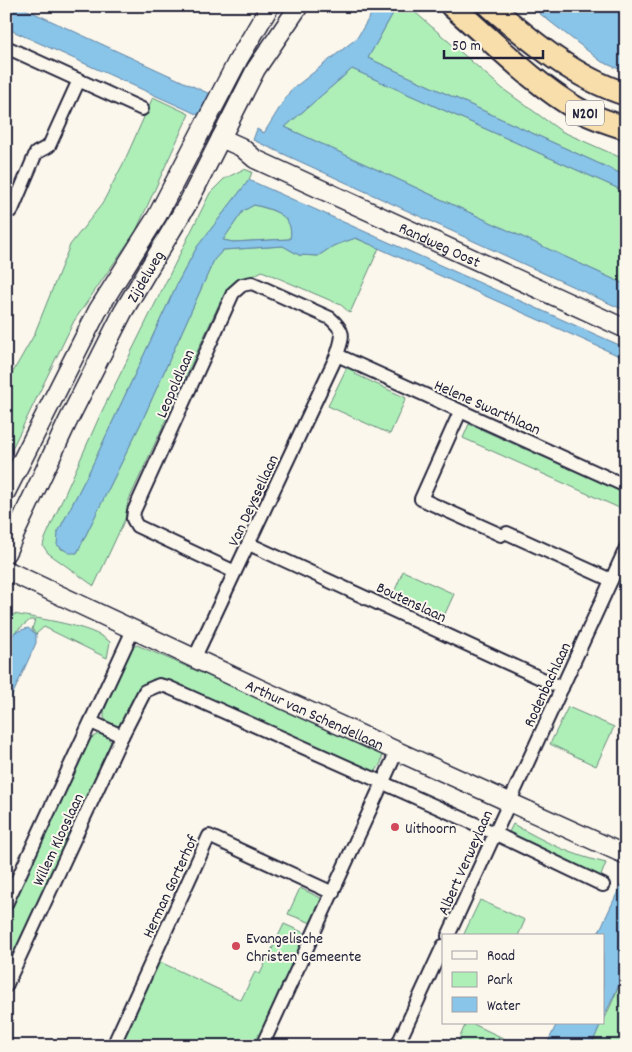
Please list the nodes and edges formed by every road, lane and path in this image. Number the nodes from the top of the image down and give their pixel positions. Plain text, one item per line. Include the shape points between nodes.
1 (270, 6) edge
2 (299, 6) edge
3 (452, 6) edge
4 (490, 6) edge
5 (6, 47) edge
6 (79, 80) junction
7 (626, 94) edge
8 (142, 109) dead end
9 (626, 128) edge
10 (220, 140) junction
11 (12, 210) dead end
12 (626, 329) edge
13 (337, 355) junction
14 (460, 412) junction
15 (626, 486) edge
16 (6, 492) edge
17 (249, 544) junction
18 (626, 548) edge
19 (6, 553) edge
20 (6, 570) edge
21 (236, 572) junction
22 (611, 580) junction
23 (133, 630) junction
24 (194, 659) junction
25 (562, 688) junction
26 (91, 722) junction
27 (122, 736) junction
28 (397, 751) junction
29 (383, 784) junction
30 (509, 801) junction
31 (494, 834) junction
32 (626, 854) edge
33 (603, 885) dead end
34 (333, 892) junction
35 (6, 904) edge
36 (449, 934) edge
37 (442, 948) edge
38 (6, 986) edge
39 (113, 1046) edge
40 (262, 1046) edge
41 (397, 1046) edge

1 - 16 main road, Zijdelweg via 238,60 157,216 98,310
2 - 10 main road, Zijdelweg via 268,49
3 - 9 highway, N201 via 565,101 581,111
4 - 7 highway, N201 via 557,59 596,82
5 - 6 street
6 - 8 street
6 - 11 street via 49,146 36,153
10 - 12 main road, Randweg Oost via 241,147 255,160
10 - 19 main road, Zijdelweg via 188,203 123,312
13 - 14 street, Helene Swarthlaan
13 - 17 street, Van Deyssellaan
13 - 21 street, Leopoldlaan via 343,336 340,326 330,318 252,283 242,285 233,293 133,519 137,526
14 - 15 street, Helene Swarthlaan
14 - 22 street via 421,499
17 - 21 street, Van Deyssellaan
17 - 25 street, Boutenslaan
18 - 22 street, Rodenbachlaan
20 - 23 main road, Arthur van Schendellaan
21 - 24 street, Van Deyssellaan
22 - 25 street, Rodenbachlaan
23 - 24 main road, Arthur van Schendellaan
23 - 26 street, Willem Klooslaan
24 - 28 main road, Arthur van Schendellaan
25 - 30 street, Rodenbachlaan
26 - 27 street
26 - 35 street, Willem Klooslaan
27 - 29 street via 145,691 159,685
27 - 38 street, Willem Klooslaan
28 - 29 street
28 - 30 main road, Arthur van Schendellaan
29 - 31 street
29 - 34 street
30 - 31 street, Albert Verweylaan
30 - 32 main road, Arthur van Schendellaan
31 - 33 street
31 - 36 street, Albert Verweylaan
34 - 39 street, Herman Gorterhof via 209,836
34 - 40 street
37 - 41 street

